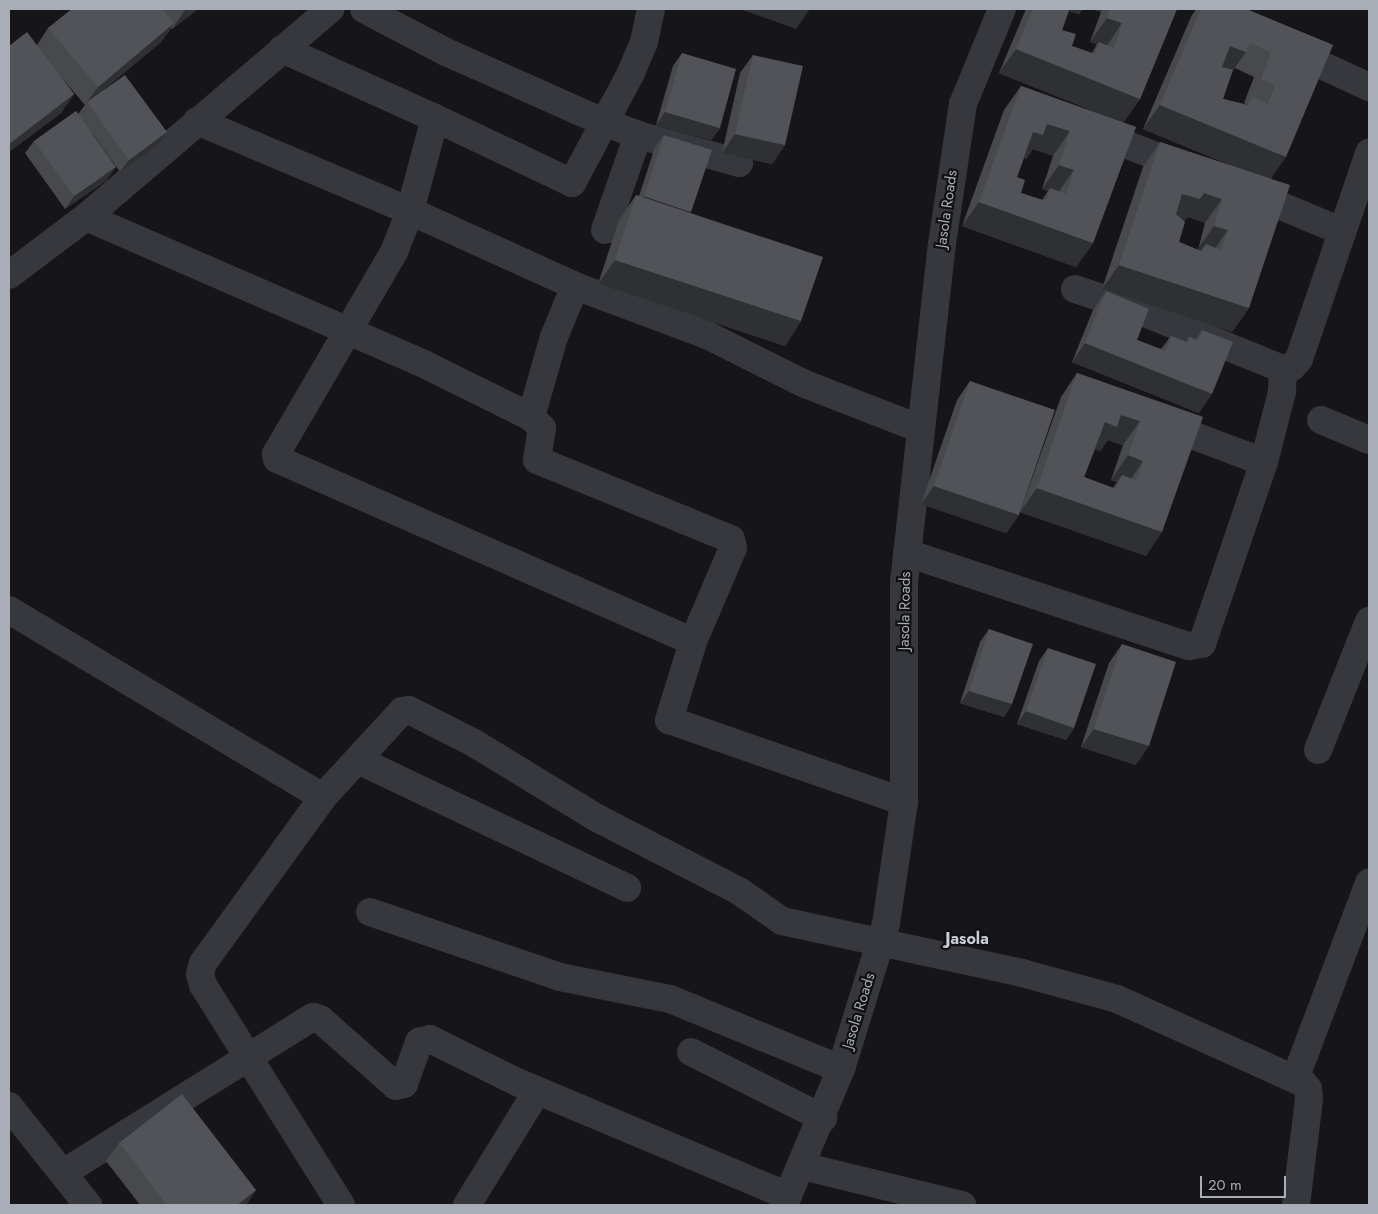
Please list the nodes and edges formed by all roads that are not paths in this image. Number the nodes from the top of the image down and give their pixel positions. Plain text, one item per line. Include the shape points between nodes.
1 (330, 9) edge
2 (364, 9) edge
3 (651, 9) edge
4 (1002, 9) edge
5 (1270, 42) edge
6 (282, 49) junction
7 (1369, 88) edge
8 (435, 118) junction
9 (197, 121) junction
10 (1066, 121) edge
11 (603, 122) junction
12 (638, 135) junction
13 (1369, 153) edge
14 (739, 162) dead end
15 (410, 211) junction
16 (86, 217) junction
17 (605, 230) dead end
18 (1341, 231) junction
19 (9, 275) edge
20 (575, 286) junction
21 (1075, 289) dead end
22 (347, 332) junction
23 (1283, 369) junction
24 (1138, 415) edge
25 (531, 417) junction
26 (1321, 420) dead end
27 (921, 429) junction
28 (1369, 440) edge
29 (1264, 462) junction
30 (907, 553) junction
31 (9, 610) edge
32 (1369, 621) edge
33 (693, 642) junction
34 (1318, 750) dead end
35 (358, 760) junction
36 (323, 797) junction
37 (904, 802) junction
38 (1369, 883) edge
39 (627, 888) dead end
40 (370, 912) dead end
41 (880, 944) junction
42 (691, 1052) dead end
43 (249, 1057) junction
44 (841, 1069) junction
45 (1295, 1079) junction
46 (537, 1091) junction
47 (9, 1106) edge
48 (823, 1118) junction
49 (802, 1166) junction
50 (63, 1173) junction
51 (786, 1200) edge
52 (88, 1205) edge
53 (341, 1205) edge
54 (467, 1205) edge
55 (962, 1205) edge
56 (1296, 1205) edge

1 - 6 street
2 - 11 street via 454,56
3 - 11 street via 644,42
4 - 27 street, Jasola Roads via 963,104 942,244
5 - 7 street
6 - 8 street
6 - 9 street
8 - 11 street via 572,183
8 - 15 street
9 - 15 street
9 - 16 street
10 - 18 street
11 - 12 street
12 - 14 street
12 - 17 street
13 - 18 street
15 - 20 street
15 - 22 street via 394,252
16 - 19 street
16 - 22 street
18 - 23 street via 1299,359
20 - 25 street via 554,337
20 - 27 street via 699,332 805,384
21 - 23 street via 1135,309
22 - 25 street via 426,365
22 - 33 street via 276,454 277,459
23 - 29 street via 1282,392
24 - 29 street
25 - 33 street via 542,428 537,460 731,539 733,548
26 - 28 street
27 - 30 street, Jasola Roads
29 - 30 street via 1207,637 1196,646
30 - 37 street, Jasola Roads via 904,582
31 - 36 street
32 - 34 street
33 - 37 street via 668,715 672,724
35 - 36 street
35 - 39 street
35 - 41 street via 402,711 415,712 474,743 597,818 739,891 782,921
36 - 43 street via 203,963 200,974 203,985
37 - 41 street, Jasola Roads via 886,924
38 - 45 street
40 - 44 street via 560,977 670,999
41 - 44 street, Jasola Roads
41 - 45 street via 1022,973 1117,999
42 - 48 street
43 - 46 street via 316,1017 396,1086 404,1084 419,1042 430,1039
43 - 50 street
43 - 53 street
44 - 48 street, Jasola Roads
45 - 56 street via 1306,1085 1308,1099
46 - 51 street
46 - 54 street
47 - 50 street
48 - 49 street, Jasola Roads
49 - 51 street, Jasola Roads
49 - 55 street
50 - 52 street

